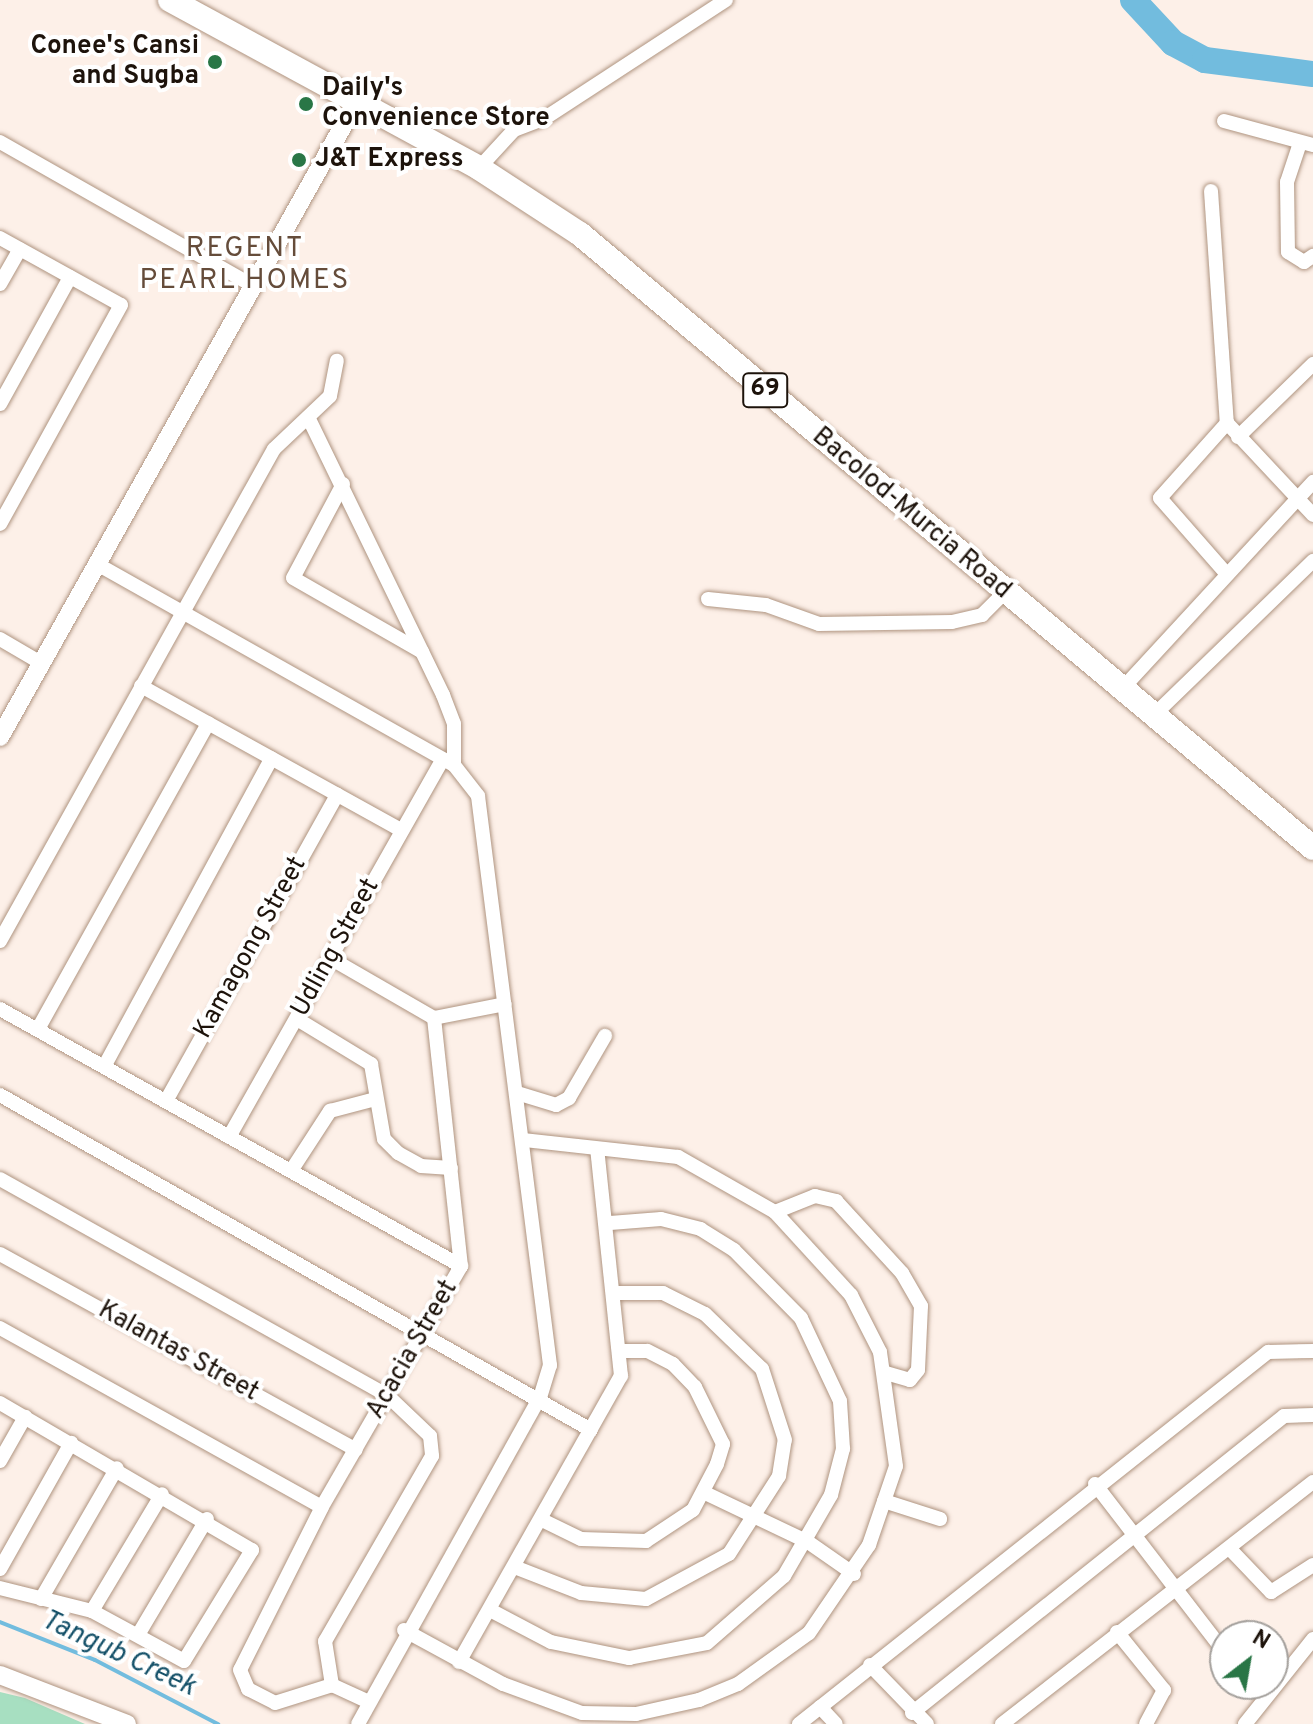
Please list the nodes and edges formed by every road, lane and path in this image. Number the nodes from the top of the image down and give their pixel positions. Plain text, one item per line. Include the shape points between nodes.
1 (170, 0) edge
2 (726, 0) edge
3 (356, 103) junction
4 (1224, 121) dead end
5 (0, 142) edge
6 (1307, 144) edge
7 (479, 168) junction
8 (1211, 191) dead end
9 (0, 238) edge
10 (20, 249) junction
11 (1313, 256) edge
12 (70, 277) junction
13 (0, 284) edge
14 (252, 285) junction
15 (337, 361) dead end
16 (1313, 364) edge
17 (0, 404) edge
18 (310, 421) junction
19 (1227, 423) junction
20 (1238, 437) junction
21 (1313, 482) edge
22 (343, 484) junction
23 (1298, 497) junction
24 (1313, 515) edge
25 (0, 524) edge
26 (1313, 561) edge
27 (97, 564) junction
28 (1224, 571) junction
29 (1004, 593) junction
30 (708, 599) dead end
31 (180, 613) junction
32 (0, 639) edge
33 (423, 652) junction
34 (41, 663) junction
35 (141, 686) junction
36 (1122, 689) junction
37 (1153, 716) junction
38 (208, 723) junction
39 (0, 737) edge
40 (272, 758) junction
41 (448, 762) junction
42 (337, 795) junction
43 (401, 830) junction
44 (1313, 848) edge
45 (0, 941) edge
46 (330, 958) junction
47 (505, 1004) junction
48 (0, 1009) edge
49 (434, 1018) junction
50 (297, 1019) junction
51 (38, 1029) junction
52 (605, 1036) dead end
53 (105, 1065) junction
54 (517, 1093) junction
55 (0, 1095) edge
56 (375, 1099) junction
57 (166, 1101) junction
58 (229, 1137) junction
59 (525, 1140) junction
60 (597, 1149) junction
61 (451, 1168) junction
62 (291, 1171) junction
63 (0, 1179) edge
64 (775, 1212) junction
65 (610, 1223) junction
66 (0, 1254) edge
67 (461, 1266) junction
68 (618, 1293) junction
69 (0, 1328) edge
70 (421, 1331) junction
71 (621, 1351) junction
72 (1313, 1351) edge
73 (885, 1373) junction
74 (388, 1396) junction
75 (540, 1397) junction
76 (0, 1403) edge
77 (1313, 1415) edge
78 (25, 1417) junction
79 (591, 1430) junction
80 (71, 1443) junction
81 (356, 1450) junction
82 (0, 1461) edge
83 (117, 1468) junction
84 (1313, 1482) edge
85 (1095, 1484) junction
86 (703, 1492) junction
87 (162, 1494) junction
88 (884, 1501) junction
89 (322, 1507) junction
90 (757, 1518) junction
91 (207, 1519) junction
92 (940, 1519) dead end
93 (542, 1520) junction
94 (1133, 1536) junction
95 (808, 1542) junction
96 (1229, 1548) junction
97 (1313, 1565) edge
98 (517, 1568) junction
99 (0, 1569) edge
100 (854, 1574) junction
101 (0, 1588) edge
102 (1171, 1592) junction
103 (41, 1599) junction
104 (490, 1610) junction
105 (92, 1611) junction
106 (404, 1630) junction
107 (1117, 1632) junction
108 (138, 1635) junction
109 (1209, 1635) edge
110 (1313, 1639) edge
111 (459, 1662) junction
112 (870, 1665) junction
113 (1289, 1668) edge
114 (0, 1675) edge
115 (332, 1685) junction
116 (1263, 1700) edge
117 (369, 1702) junction
118 (820, 1707) junction
119 (912, 1713) junction
120 (127, 1724) edge
121 (358, 1724) edge
122 (799, 1724) edge
123 (836, 1724) edge
124 (927, 1724) edge
125 (1002, 1724) edge
126 (1146, 1724) edge
127 (1245, 1724) edge

1 - 3 main road, Bacolod-Murcia Road / 69
2 - 7 street via 545,118 514,130
3 - 7 main road, Bacolod-Murcia Road / 69
3 - 14 street
4 - 6 street
5 - 14 street
6 - 11 street via 1287,182 1288,252 1304,262
7 - 29 main road, Bacolod-Murcia Road / 69 via 580,234
8 - 19 street
9 - 10 street
10 - 12 street
10 - 13 street
12 - 17 street
12 - 25 street via 121,305
14 - 27 street
15 - 18 street via 337,381
16 - 20 street
18 - 22 street
18 - 31 street via 274,449
19 - 20 street
19 - 28 street via 1160,498
20 - 23 street
21 - 23 street
22 - 33 street
22 - 33 street via 293,578
23 - 24 street
23 - 28 street
26 - 37 street
27 - 31 street
27 - 34 street
28 - 36 street
29 - 30 street via 982,615 952,622 819,624 766,605
29 - 36 main road, Bacolod-Murcia Road / 69
31 - 35 street
31 - 41 street
32 - 34 street
33 - 41 street via 454,724
34 - 39 street
35 - 38 street
35 - 45 street
36 - 37 main road, Bacolod-Murcia Road / 69
37 - 44 main road, Bacolod-Murcia Road / 69
38 - 40 street
38 - 51 street
40 - 42 street
40 - 53 street
41 - 43 street, Udling Street
41 - 47 street via 478,796
42 - 43 street
42 - 57 street, Kamagong Street
43 - 46 street, Udling Street
46 - 49 street
46 - 50 street, Udling Street
47 - 49 street
47 - 54 street
48 - 51 street
49 - 61 street, Acacia Street
50 - 56 street via 371,1064
50 - 58 street, Udling Street
51 - 53 street
52 - 54 street via 569,1098 556,1105
53 - 57 street
54 - 59 street
55 - 70 street
56 - 61 street via 384,1139 398,1153 421,1166
56 - 62 street via 330,1111
57 - 58 street
58 - 62 street
59 - 60 street
59 - 75 street via 550,1365
60 - 64 street via 678,1157
60 - 65 street
61 - 67 street, Acacia Street
62 - 67 street
63 - 74 street
64 - 73 street via 851,1295
64 - 73 street via 815,1196 836,1201 902,1273 921,1306 918,1370 910,1380
65 - 68 street
65 - 95 street via 661,1219 701,1229 734,1250 801,1318 840,1401 843,1449
66 - 81 street, Kalantas Street
67 - 70 street, Acacia Street
68 - 71 street
68 - 90 street via 663,1293 705,1314 762,1369 785,1440 779,1476
69 - 89 street
70 - 74 street, Acacia Street
70 - 75 street
71 - 79 street via 621,1376
71 - 86 street via 647,1351 673,1364 712,1414 723,1444
72 - 85 street via 1268,1352
73 - 88 street via 896,1466
74 - 81 street, Acacia Street
74 - 115 street via 430,1436 432,1456 325,1641
75 - 79 street
75 - 106 street
76 - 78 street
77 - 94 street via 1284,1416
78 - 80 street
78 - 82 street
79 - 93 street
80 - 83 street
80 - 99 street
81 - 89 street, Acacia Street
83 - 87 street
83 - 103 street
84 - 96 street
85 - 94 street
85 - 112 street
86 - 90 street
86 - 93 street via 693,1510 646,1541 581,1539
87 - 91 street
87 - 105 street
88 - 92 street
88 - 100 street
89 - 115 street, Acacia Street via 240,1676 248,1689 275,1703
90 - 95 street
90 - 98 street via 701,1576 646,1599 581,1593
91 - 108 street
91 - 108 street via 252,1550 193,1656 184,1661
93 - 98 street
94 - 102 street
94 - 119 street
95 - 100 street
95 - 104 street via 763,1597 707,1643 665,1655 629,1658 551,1642
96 - 97 street via 1271,1592
96 - 102 street
98 - 104 street
100 - 111 street via 809,1633 738,1684 699,1700 636,1714 582,1713
101 - 103 street
102 - 107 street
102 - 109 street
103 - 105 street
104 - 111 street
105 - 108 street
106 - 111 street
106 - 117 street
107 - 125 street
107 - 126 street via 1164,1690
110 - 113 street
112 - 118 street
112 - 119 street
114 - 120 street
115 - 117 street
116 - 127 street
117 - 121 street
118 - 122 street
118 - 123 street
119 - 124 street

